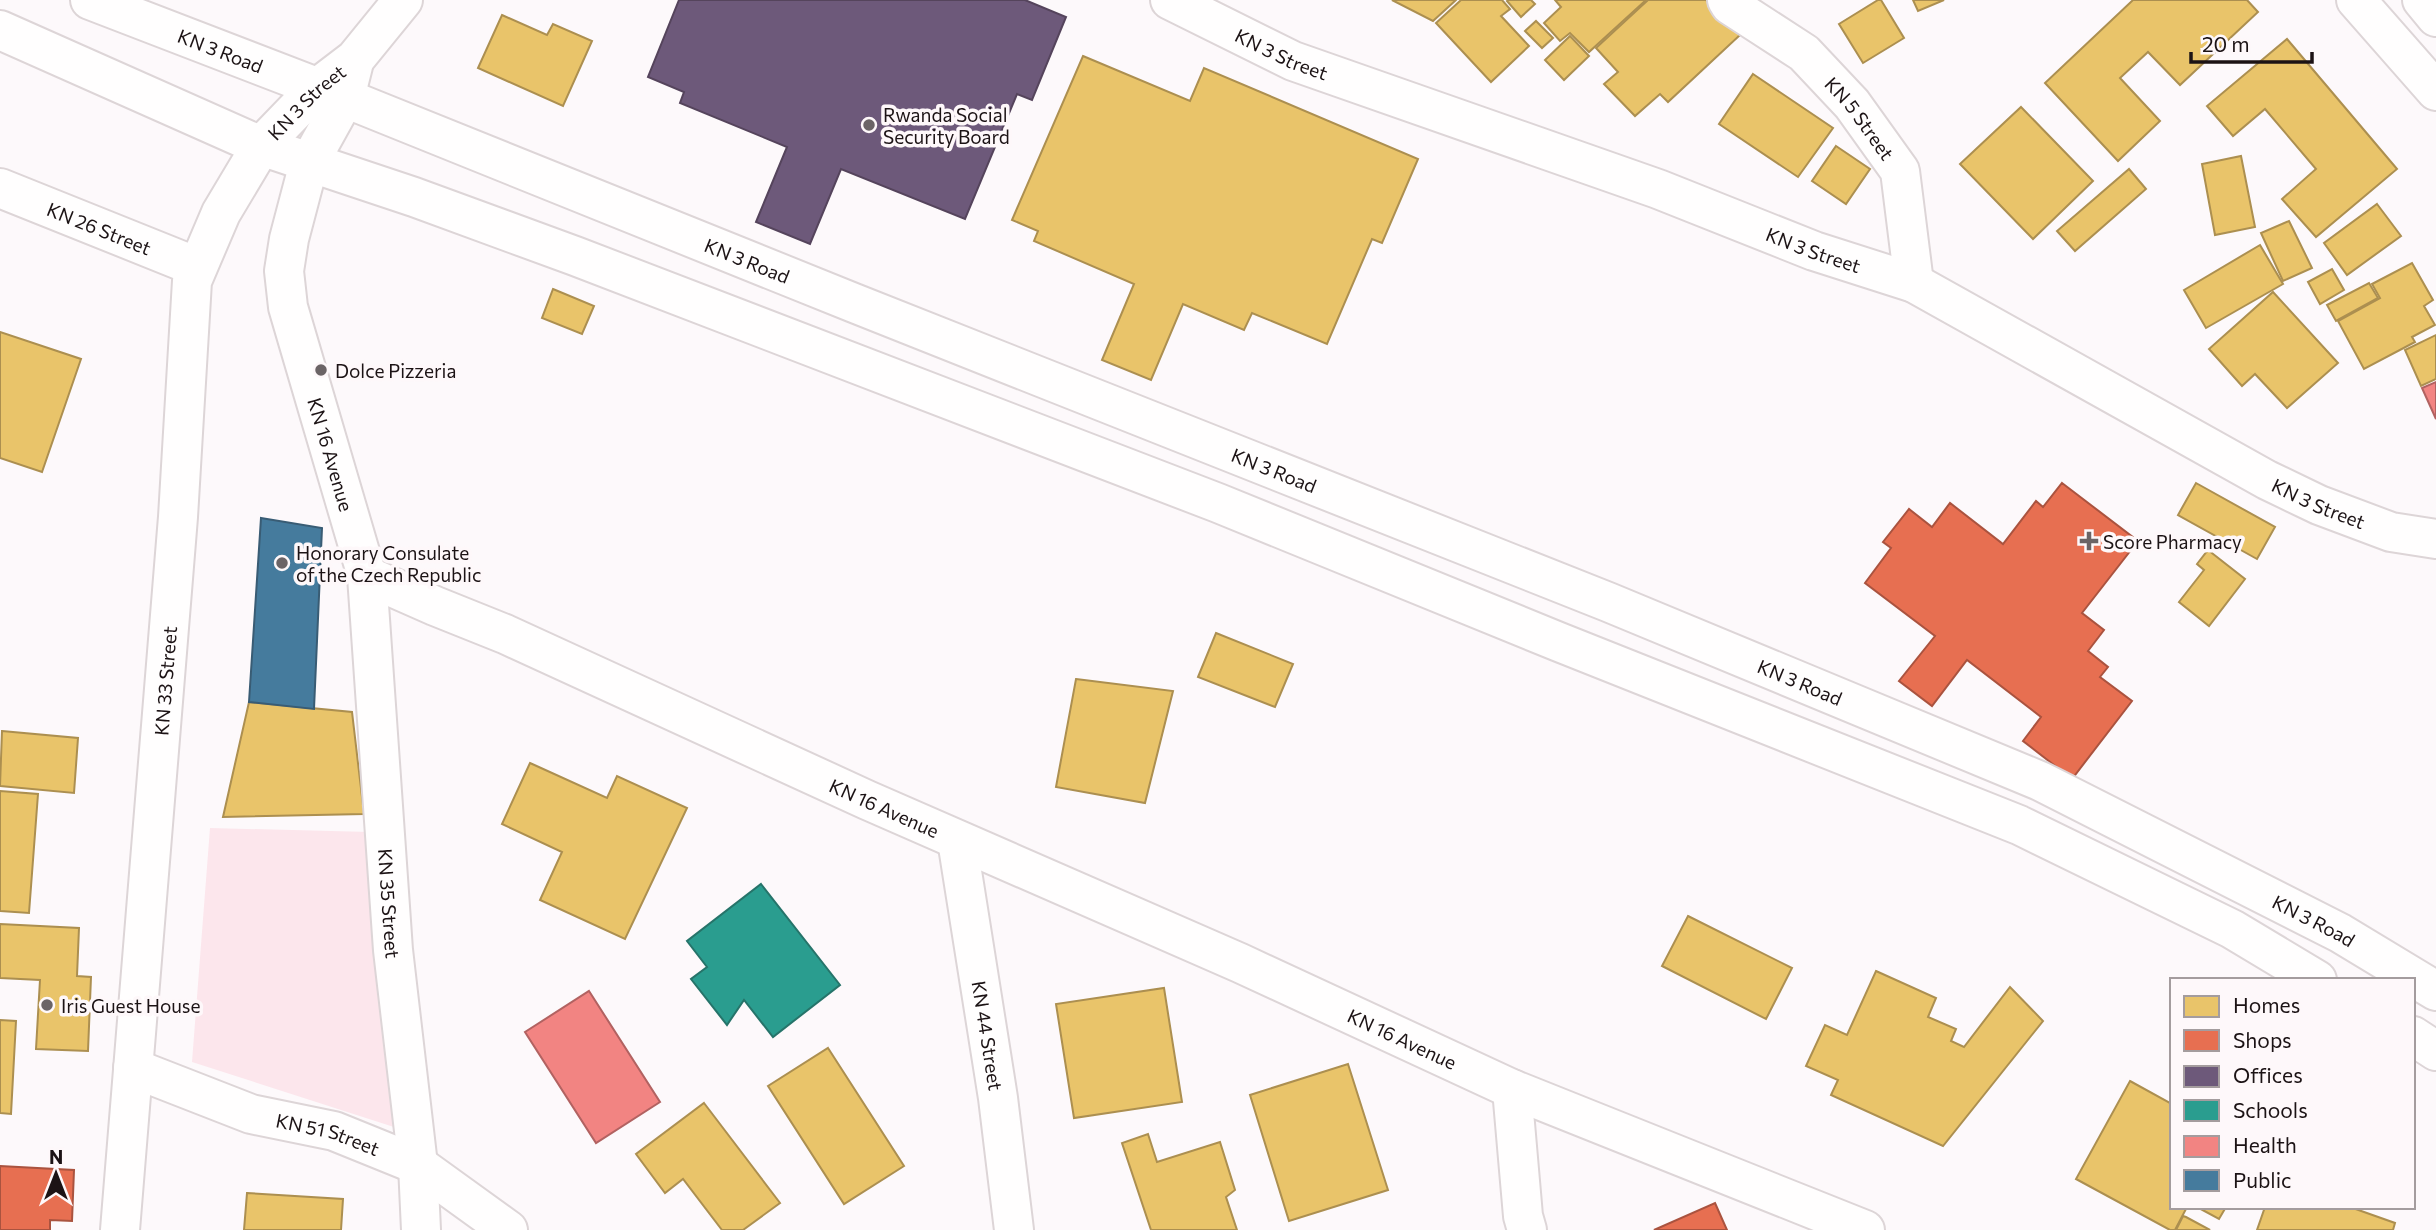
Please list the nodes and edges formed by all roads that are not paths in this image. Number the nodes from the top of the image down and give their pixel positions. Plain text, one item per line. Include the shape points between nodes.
1 (90, 0) edge
2 (403, 0) edge
3 (1170, 0) edge
4 (1727, 0) edge
5 (2357, 0) edge
6 (2422, 0) edge
7 (2436, 17) edge
8 (0, 30) edge
9 (2436, 91) edge
10 (331, 93) junction
11 (261, 146) junction
12 (309, 163) junction
13 (0, 188) edge
14 (197, 267) junction
15 (1914, 283) junction
16 (2436, 539) edge
17 (367, 576) junction
18 (957, 840) junction
19 (2314, 978) edge
20 (2414, 978) edge
21 (2415, 978) edge
22 (2436, 991) edge
23 (2415, 1037) edge
24 (2436, 1051) edge
25 (133, 1068) junction
26 (1512, 1089) junction
27 (418, 1165) junction
28 (120, 1230) edge
29 (421, 1230) edge
30 (508, 1230) edge
31 (1014, 1230) edge
32 (1527, 1230) edge
33 (1865, 1230) edge

1 - 10 main road, KN 3 Road
2 - 10 main road, KN 3 Street
3 - 15 main road, KN 3 Street via 1293,61 1658,189 1814,251
4 - 15 main road, KN 5 Street via 1804,53 1852,104 1900,171
5 - 9 main road
6 - 7 main road
8 - 11 main road
10 - 11 main road, KN 3 Street
10 - 12 main road, KN 16 Avenue
10 - 20 main road, KN 3 Road via 1608,602 2040,780 2340,933
11 - 12 main road
11 - 14 main road, KN 33 Street via 221,213
12 - 17 main road, KN 16 Avenue via 284,271 288,307
12 - 19 main road via 575,256 1205,498 2018,825 2232,929
13 - 14 main road, KN 26 Street
14 - 25 main road, KN 33 Street via 192,281 178,517
15 - 16 main road, KN 3 Street via 2267,480 2391,532
17 - 18 main road, KN 16 Avenue
17 - 27 main road, KN 35 Street via 394,950
18 - 26 main road, KN 16 Avenue via 1240,963
18 - 31 main road, KN 44 Street
21 - 22 main road, KN 3 Road
23 - 24 main road
25 - 27 main road, KN 51 Street via 251,1114 334,1131
25 - 28 main road, KN 33 Street
26 - 32 main road
26 - 33 main road, KN 16 Avenue
27 - 29 main road, KN 35 Street
27 - 30 main road, KN 51 Street

